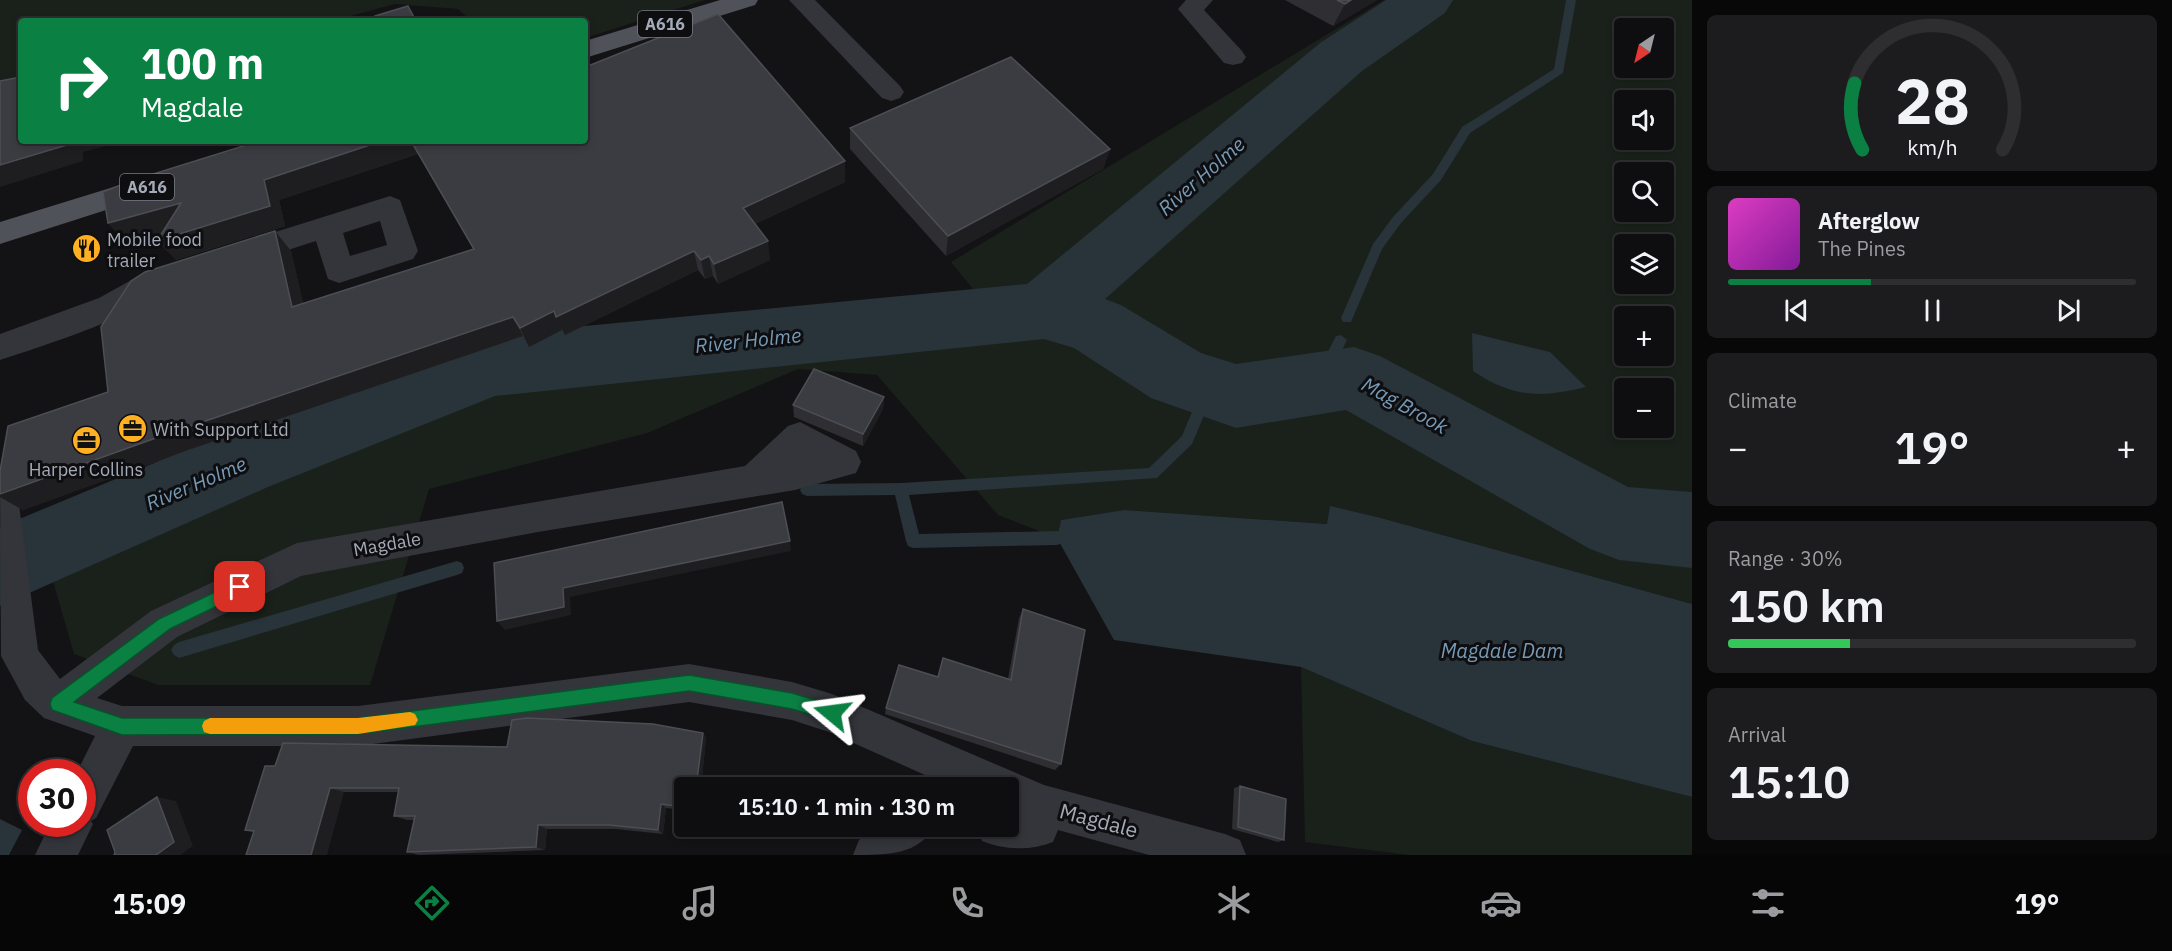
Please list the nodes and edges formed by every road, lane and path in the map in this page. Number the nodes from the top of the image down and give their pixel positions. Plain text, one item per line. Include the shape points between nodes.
1 (746, 0) edge
2 (801, 0) edge
3 (1201, 0) edge
4 (588, 49) edge
5 (1233, 57) dead end
6 (891, 92) dead end
7 (169, 180) edge
8 (327, 227) dead end
9 (0, 233) edge
10 (219, 261) edge
11 (186, 271) edge
12 (0, 347) edge
13 (754, 480) dead end
14 (2, 503) edge
15 (58, 704) junction
16 (122, 726) junction
17 (96, 777) edge
18 (977, 777) edge
19 (1025, 798) edge
20 (1019, 827) edge
21 (65, 837) edge
22 (899, 837) edge
23 (56, 855) edge
24 (874, 855) edge
25 (1225, 855) edge

1 - 4 main road, A616
2 - 6 street
3 - 5 street via 1190,9
7 - 9 main road, A616
8 - 10 street
11 - 12 street via 154,281 110,307
13 - 15 street, Magdale via 297,560 164,624
14 - 15 street via 20,656 39,686
15 - 16 street
16 - 17 street
16 - 18 street via 358,726 689,683 792,701 832,713
19 - 20 street, Magdale via 1038,827
19 - 25 street, Magdale
21 - 23 street
22 - 24 street

